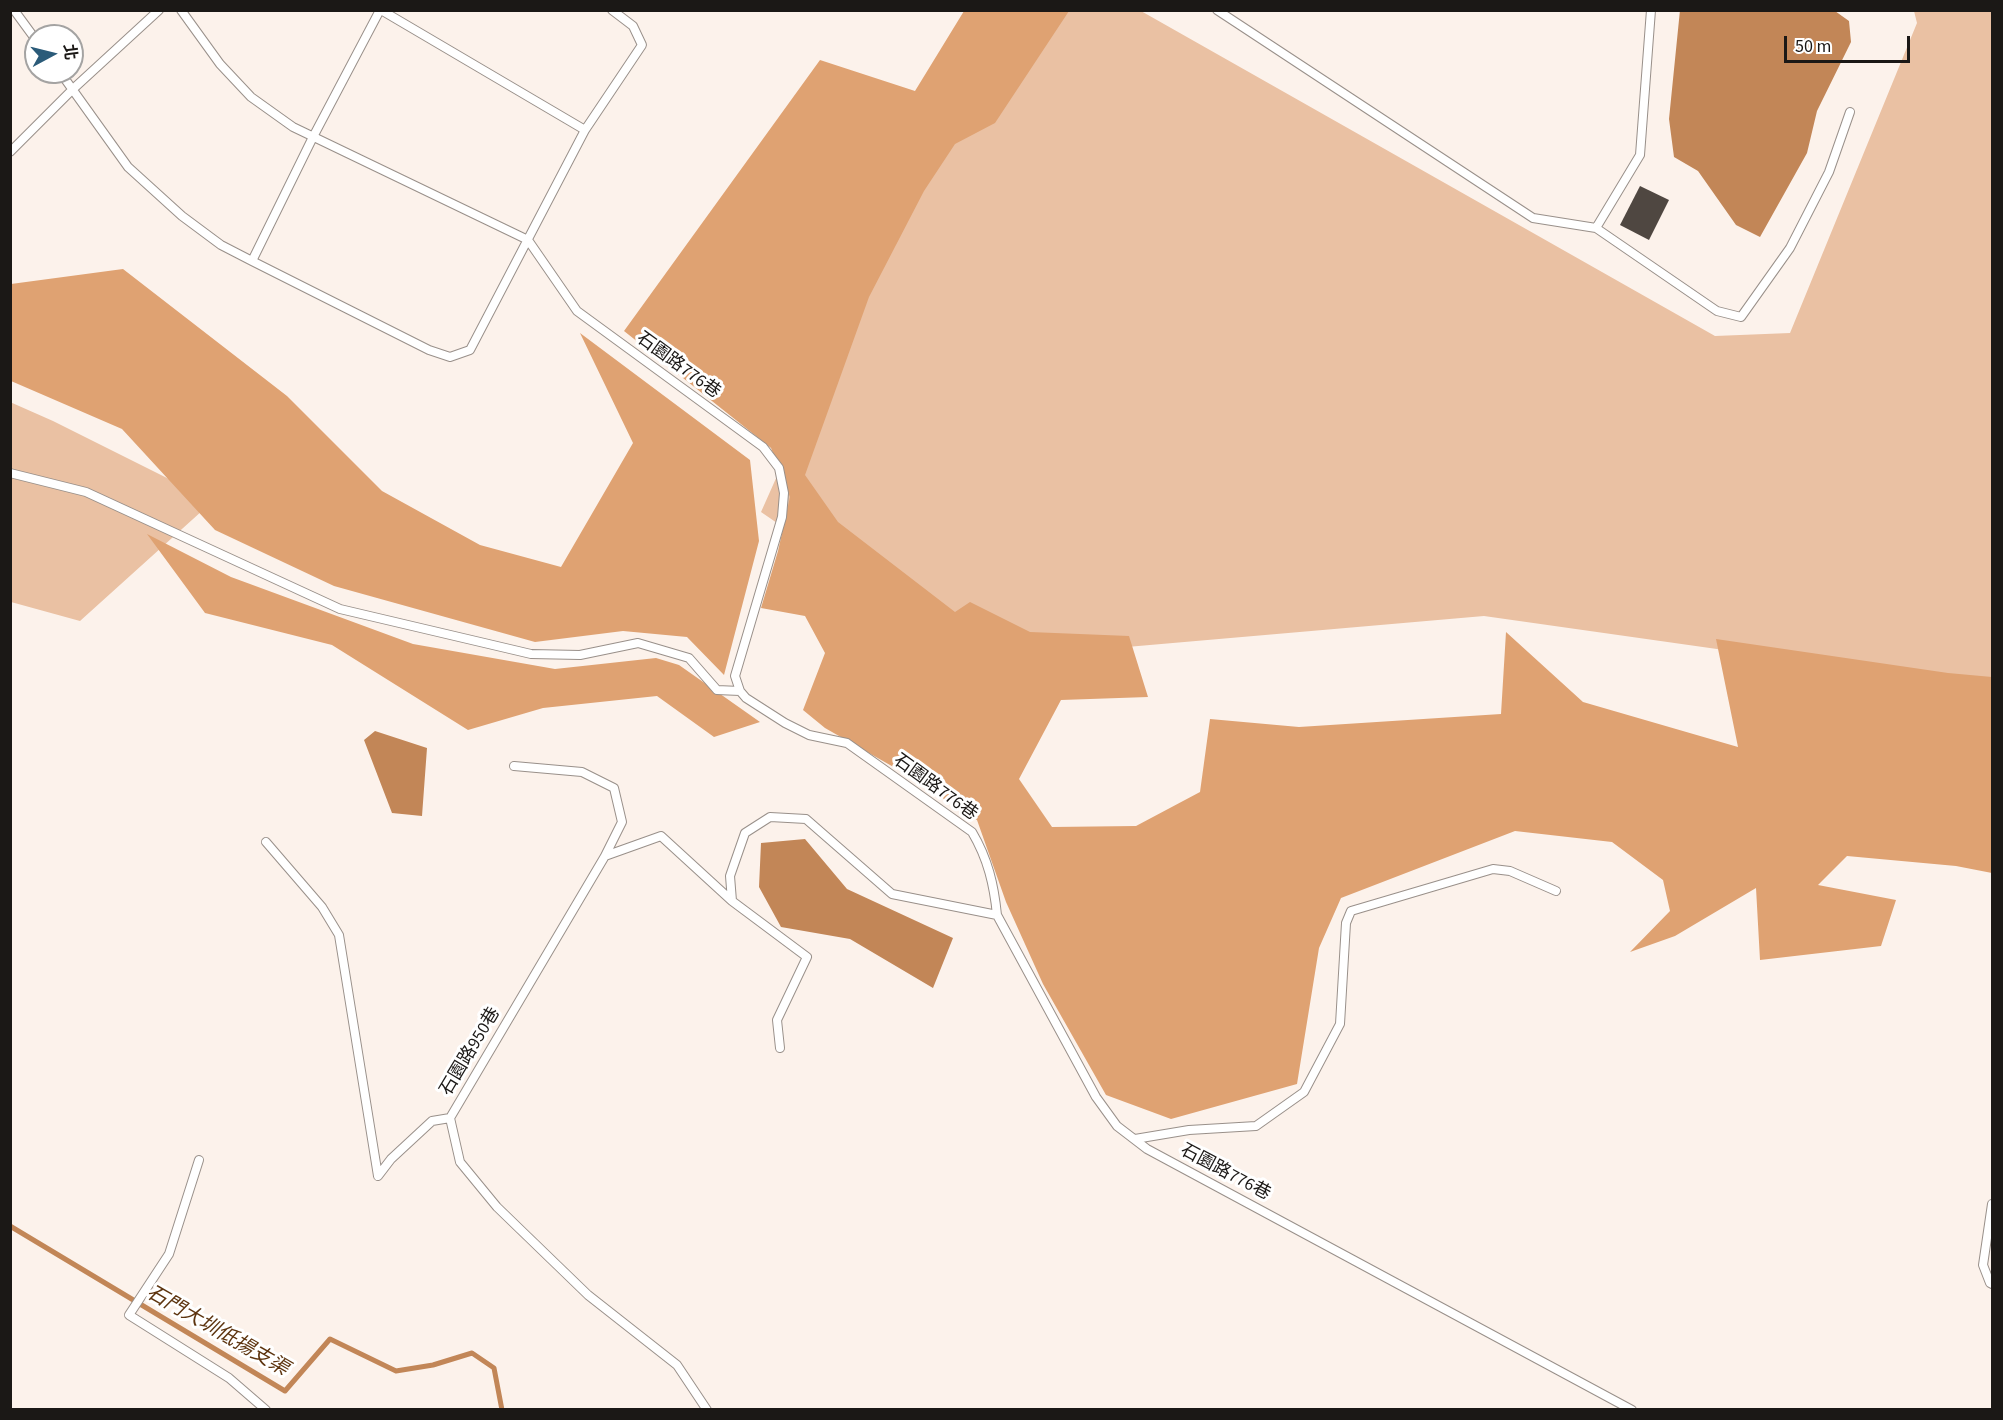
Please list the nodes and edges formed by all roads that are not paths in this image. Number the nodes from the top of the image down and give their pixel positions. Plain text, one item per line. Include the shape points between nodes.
1 (14, 10) edge
2 (159, 10) edge
3 (181, 10) edge
4 (380, 10) edge
5 (612, 10) edge
6 (1217, 10) edge
7 (1651, 10) edge
8 (24, 24) edge
9 (69, 84) edge
10 (73, 89) junction
11 (1850, 112) dead end
12 (585, 130) junction
13 (313, 137) junction
14 (10, 152) edge
15 (1596, 228) junction
16 (528, 240) junction
17 (252, 261) junction
18 (10, 473) edge
19 (740, 691) junction
20 (514, 766) dead end
21 (266, 842) dead end
22 (604, 856) junction
23 (1556, 891) dead end
24 (732, 901) junction
25 (997, 915) junction
26 (780, 1048) dead end
27 (450, 1118) junction
28 (1135, 1139) junction
29 (199, 1160) dead end
30 (1992, 1204) edge
31 (1992, 1284) edge
32 (266, 1410) edge
33 (707, 1410) edge
34 (1632, 1410) edge

1 - 8 lane
2 - 10 lane
3 - 13 lane via 220,64 251,97
4 - 12 lane
4 - 13 lane
5 - 12 lane via 633,26 642,45
6 - 15 lane via 1533,218
7 - 15 lane via 1640,155
9 - 10 lane
10 - 14 lane
10 - 17 lane via 128,167 182,216 221,245
11 - 15 lane via 1829,172 1790,248 1741,317 1717,311
12 - 16 lane
13 - 16 lane
13 - 17 lane
16 - 17 lane via 470,350 450,357
16 - 19 lane, 石園路776巷 via 577,311 740,429 763,447 779,468 784,493 782,517 735,676
18 - 19 lane via 86,492 340,609 531,654 580,655 638,643 689,658 717,690
19 - 25 lane, 石園路776巷 via 809,735 847,743 972,832 983,850 994,884
20 - 22 lane, 石園路950巷 via 582,772 614,788 622,822
21 - 27 lane via 322,908 339,935 378,1176 391,1158 432,1120
22 - 24 lane via 661,836
22 - 27 lane, 石園路950巷
23 - 28 lane via 1510,871 1493,869 1351,911 1346,923 1340,1024 1304,1092 1256,1126 1188,1130
24 - 25 lane via 729,876 745,833 770,817 806,819 892,894
24 - 26 lane via 807,957 777,1020
25 - 28 lane, 石園路776巷 via 1096,1097 1117,1126
27 - 33 lane, 石園路950巷 via 460,1162 497,1207 588,1295 677,1365
28 - 34 lane, 石園路776巷
29 - 32 lane via 169,1254 129,1315 229,1378
30 - 31 lane via 1983,1265

